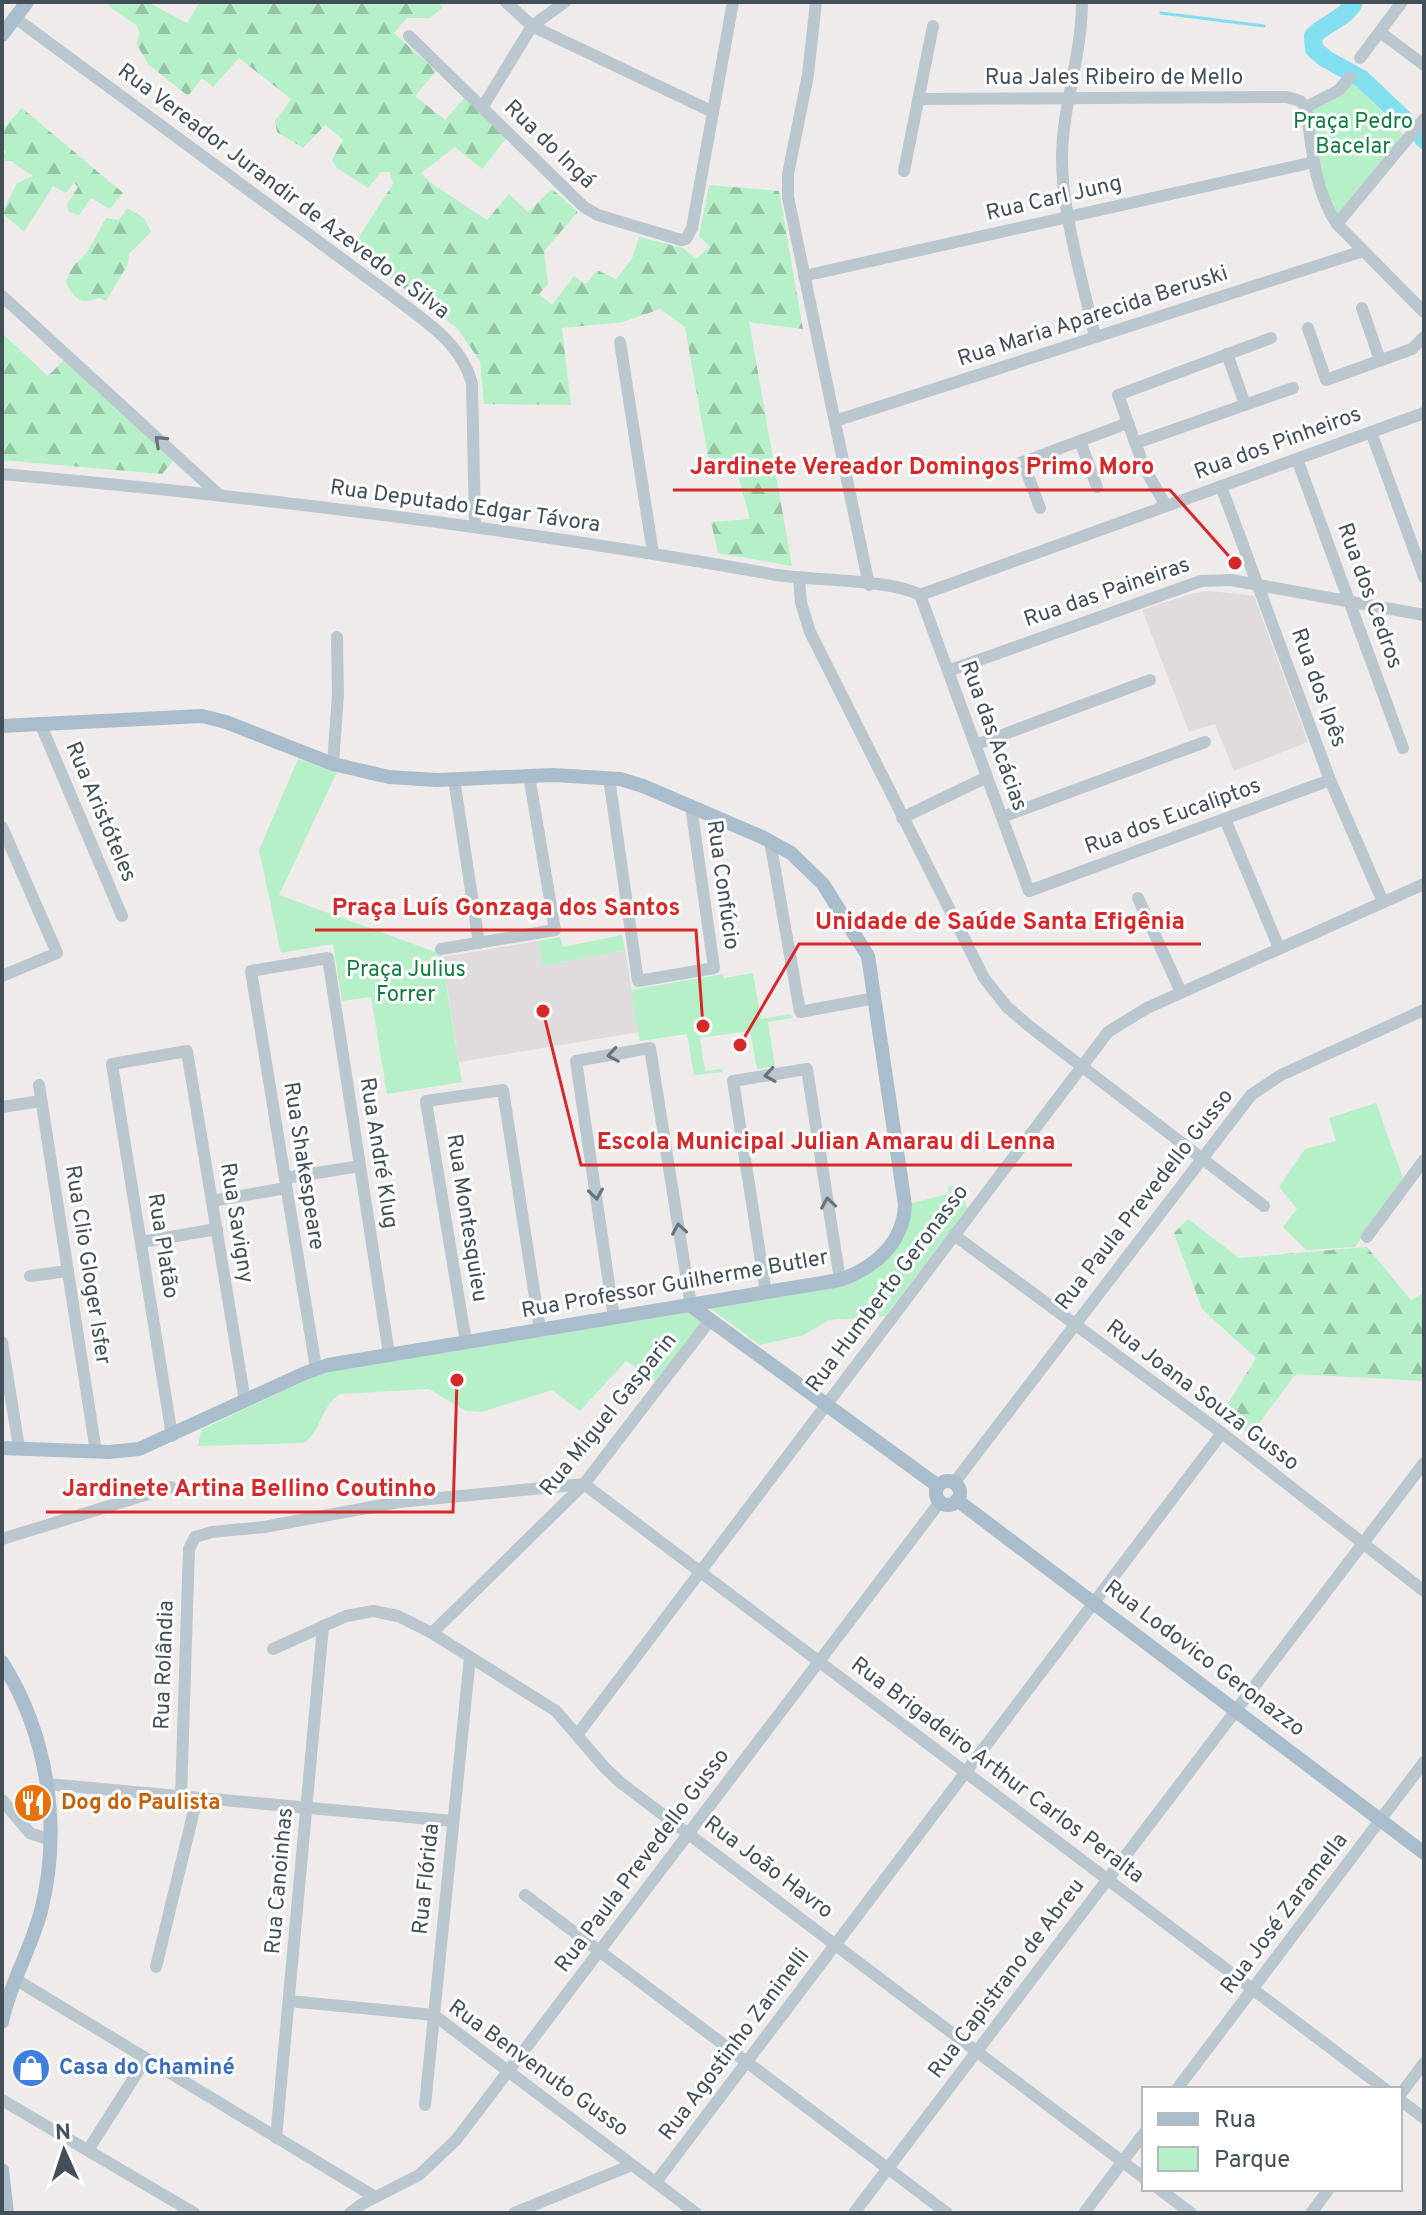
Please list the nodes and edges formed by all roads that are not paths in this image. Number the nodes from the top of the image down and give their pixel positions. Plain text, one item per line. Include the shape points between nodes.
1 (27, 2) edge
2 (506, 2) edge
3 (565, 2) edge
4 (733, 2) edge
5 (816, 2) edge
6 (1082, 2) edge
7 (1402, 2) edge
8 (14, 17) junction
9 (532, 26) junction
10 (933, 26) dead end
11 (1380, 32) junction
12 (2, 35) edge
13 (409, 36) dead end
14 (1360, 58) dead end
15 (1424, 65) edge
16 (1350, 77) dead end
17 (1070, 97) junction
18 (918, 99) junction
19 (1306, 107) junction
20 (482, 108) junction
21 (713, 112) junction
22 (1424, 119) edge
23 (1314, 162) junction
24 (904, 171) dead end
25 (1069, 216) junction
26 (1337, 224) junction
27 (1363, 251) junction
28 (804, 276) junction
29 (2, 296) edge
30 (1362, 308) dead end
31 (1424, 312) edge
32 (1308, 328) dead end
33 (1095, 337) junction
34 (1424, 337) edge
35 (1271, 338) dead end
36 (620, 342) dead end
37 (1227, 354) junction
38 (1380, 360) junction
39 (1293, 388) dead end
40 (1245, 404) junction
41 (1424, 413) edge
42 (835, 421) junction
43 (1128, 423) junction
44 (1371, 432) junction
45 (1080, 441) junction
46 (1136, 443) junction
47 (1297, 459) junction
48 (1023, 462) junction
49 (1007, 468) dead end
50 (2, 474) edge
51 (1221, 486) junction
52 (1097, 487) dead end
53 (218, 494) junction
54 (1166, 506) junction
55 (1040, 508) dead end
56 (475, 527) junction
57 (653, 553) junction
58 (1424, 577) edge
59 (799, 579) junction
60 (869, 585) junction
61 (1258, 585) junction
62 (920, 595) junction
63 (1349, 601) junction
64 (1424, 615) edge
65 (337, 637) dead end
66 (948, 671) junction
67 (1150, 680) dead end
68 (40, 723) junction
69 (2, 726) edge
70 (1205, 742) dead end
71 (975, 745) junction
72 (1403, 748) dead end
73 (333, 764) junction
74 (529, 775) junction
75 (987, 777) junction
76 (609, 778) junction
77 (454, 779) junction
78 (1330, 780) junction
79 (691, 806) junction
80 (1002, 817) junction
81 (902, 818) junction
82 (1225, 819) junction
83 (2, 827) edge
84 (770, 841) junction
85 (1424, 885) edge
86 (1029, 891) joint
87 (1138, 898) dead end
88 (1383, 902) junction
89 (122, 916) dead end
90 (479, 943) junction
91 (1279, 948) junction
92 (441, 949) dead end
93 (251, 971) joint
94 (2, 976) edge
95 (1181, 992) junction
96 (875, 998) junction
97 (1424, 1010) edge
98 (187, 1051) joint
99 (1081, 1066) junction
100 (39, 1085) dead end
101 (41, 1101) junction
102 (2, 1107) edge
103 (1201, 1158) junction
104 (1424, 1160) edge
105 (360, 1166) junction
106 (286, 1183) junction
107 (212, 1201) junction
108 (1264, 1206) dead end
109 (217, 1229) junction
110 (954, 1235) junction
111 (1367, 1237) dead end
112 (141, 1242) junction
113 (68, 1271) junction
114 (30, 1276) dead end
115 (840, 1280) junction
116 (766, 1293) junction
117 (691, 1306) junction
118 (614, 1318) junction
119 (711, 1319) junction
120 (1075, 1325) junction
121 (540, 1330) junction
122 (2, 1342) edge
123 (466, 1342) junction
124 (389, 1354) junction
125 (316, 1368) junction
126 (245, 1401) junction
127 (826, 1404) junction
128 (1222, 1433) junction
129 (172, 1436) junction
130 (2, 1448) edge
131 (19, 1448) junction
132 (96, 1452) junction
133 (1424, 1463) edge
134 (954, 1483) junction
135 (584, 1484) junction
136 (171, 1487) dead end
137 (939, 1494) junction
138 (957, 1500) junction
139 (2, 1539) edge
140 (1362, 1545) junction
141 (700, 1571) junction
142 (1424, 1591) edge
143 (1093, 1603) junction
144 (323, 1626) junction
145 (432, 1633) junction
146 (273, 1649) dead end
147 (470, 1657) junction
148 (2, 1662) edge
149 (819, 1662) junction
150 (1236, 1711) junction
151 (577, 1735) junction
152 (1424, 1762) edge
153 (966, 1772) junction
154 (47, 1784) junction
155 (181, 1796) junction
156 (197, 1798) junction
157 (2, 1800) edge
158 (306, 1808) junction
159 (1380, 1820) junction
160 (453, 1821) junction
161 (689, 1833) junction
162 (50, 1840) junction
163 (1424, 1853) edge
164 (1107, 1879) junction
165 (525, 1895) dead end
166 (836, 1944) junction
167 (600, 1951) junction
168 (156, 1967) dead end
169 (15, 1979) junction
170 (1253, 1989) junction
171 (289, 2001) junction
172 (434, 2015) junction
173 (2, 2022) edge
174 (977, 2051) junction
175 (146, 2059) junction
176 (747, 2062) junction
177 (1424, 2063) edge
178 (508, 2071) junction
179 (1179, 2087) edge
180 (1382, 2087) edge
181 (1402, 2094) edge
182 (1402, 2099) edge
183 (2, 2100) edge
184 (425, 2105) dead end
185 (1424, 2118) edge
186 (1142, 2136) edge
187 (276, 2138) junction
188 (88, 2150) junction
189 (1123, 2161) junction
190 (632, 2165) junction
191 (888, 2169) junction
192 (2, 2170) edge
193 (1142, 2176) edge
194 (656, 2182) junction
195 (1162, 2191) edge
196 (1328, 2191) edge
197 (375, 2197) junction
198 (7, 2213) edge
199 (194, 2213) edge
200 (351, 2213) edge
201 (514, 2213) edge
202 (696, 2213) edge
203 (854, 2213) edge
204 (947, 2213) edge
205 (1084, 2213) edge
206 (1191, 2213) edge
207 (1311, 2213) edge

1 - 8 main road
2 - 9 street
3 - 9 street
4 - 21 street
5 - 28 street via 787,186
6 - 17 street
7 - 11 street
8 - 12 main road
8 - 56 street, Rua Vereador Jurandir de Azevedo e Silva via 452,345 472,383
9 - 20 street
9 - 21 street
10 - 18 street
11 - 14 street
11 - 15 street
13 - 20 street, Rua do Ingá
16 - 19 street via 1339,90
17 - 18 street, Rua Jales Ribeiro de Mello
17 - 19 street, Rua Jales Ribeiro de Mello via 1287,97
17 - 25 street via 1062,152
18 - 24 street
19 - 23 street
20 - 21 street, Rua do Ingá via 584,207 674,239 686,239 692,228
22 - 26 street
23 - 25 street, Rua Carl Jung
23 - 26 street via 1323,198
25 - 28 street, Rua Carl Jung
25 - 33 street
26 - 27 street
27 - 31 street
27 - 33 street, Rua Maria Aparecida Beruski
28 - 42 street
53 -> 29 street
30 - 38 street
32 - 38 street via 1326,380
33 - 42 street, Rua Maria Aparecida Beruski
34 - 38 street via 1412,349
35 - 37 street
36 - 57 street
37 - 40 street
37 - 43 street via 1118,395
39 - 40 street
40 - 46 street
41 - 44 street, Rua dos Pinheiros
42 - 60 street
43 - 45 street
43 - 46 street
44 - 47 street, Rua dos Pinheiros
44 - 58 street
45 - 48 street
45 - 52 street
46 - 54 street
47 - 51 street, Rua dos Pinheiros
47 - 63 street, Rua dos Cedros
48 - 49 street
48 - 55 street
50 - 53 street, Rua Deputado Edgar Távora
51 - 54 street, Rua dos Pinheiros
51 - 61 street, Rua dos Ipês
53 - 56 street, Rua Deputado Edgar Távora
54 - 62 street, Rua dos Pinheiros
56 - 57 street, Rua Deputado Edgar Távora
57 - 59 street, Rua Deputado Edgar Távora
59 - 60 street, Rua Deputado Edgar Távora
59 - 81 street via 810,632
60 - 62 street, Rua Deputado Edgar Távora
61 - 63 street, Rua das Paineiras
61 - 66 street, Rua das Paineiras via 1216,579 1188,584
61 - 78 street, Rua dos Ipês
62 - 66 street, Rua das Acácias
63 - 64 street, Rua das Paineiras
63 - 72 street, Rua dos Cedros
65 - 73 street
66 - 71 street, Rua das Acácias
67 - 71 street
68 - 69 main road, Rua Professor Guilherme Butler
68 - 73 main road, Rua Professor Guilherme Butler via 202,716
68 - 89 street, Rua Aristóteles
70 - 80 street
71 - 75 street, Rua das Acácias
73 - 77 main road, Rua Professor Guilherme Butler via 389,777
74 - 76 main road, Rua Professor Guilherme Butler
74 - 77 main road, Rua Professor Guilherme Butler
74 - 90 street via 555,930
75 - 80 street, Rua das Acácias
75 - 81 street
76 - 79 main road, Rua Professor Guilherme Butler
76 - 79 street, Rua Confúcio via 638,981 714,968
77 - 90 street
78 - 82 street, Rua dos Eucaliptos
78 - 88 street, Rua dos Ipês
79 - 84 main road, Rua Professor Guilherme Butler
80 - 86 street, Rua das Acácias
81 - 99 street via 993,992
82 - 86 street, Rua dos Eucaliptos
82 - 91 street
83 - 94 street via 57,953
84 - 96 main road, Rua Professor Guilherme Butler via 803,862 823,884 868,956
84 - 96 street via 800,1012
85 - 88 street, Rua Humberto Geronasso
87 - 95 street
88 - 91 street, Rua Humberto Geronasso
90 - 92 street
91 - 95 street, Rua Humberto Geronasso
93 - 105 street, Rua André Klug via 328,958
93 - 106 street, Rua Shakespeare
95 - 99 street, Rua Humberto Geronasso via 1120,1022
96 - 115 main road, Rua Professor Guilherme Butler via 904,1215 877,1261
97 - 103 street, Rua Paula Prevedello Gusso via 1264,1085 1238,1109
98 - 107 street, Rua Savigny
98 - 112 street, Rua Platão via 112,1064
99 - 103 street
99 - 110 street, Rua Humberto Geronasso
100 - 101 street, Rua Clio Gloger Isfer
101 - 102 street
101 - 113 street, Rua Clio Gloger Isfer
103 - 108 street
103 - 120 street, Rua Paula Prevedello Gusso
104 - 111 street
105 - 106 street
105 - 124 street, Rua André Klug
106 - 107 street
106 - 125 street, Rua Shakespeare
107 - 109 street, Rua Savigny
109 - 112 street
109 - 126 street, Rua Savigny
110 - 120 street, Rua Joana Souza Gusso
110 - 127 street, Rua Humberto Geronasso
112 - 129 street, Rua Platão
113 - 114 street
113 - 132 street, Rua Clio Gloger Isfer
115 - 116 main road, Rua Professor Guilherme Butler
115 -> 116 street via 807,1069 733,1081
116 - 117 main road, Rua Professor Guilherme Butler
117 - 118 main road, Rua Professor Guilherme Butler
117 -> 118 street via 650,1048 576,1061
117 - 119 main road
118 - 121 main road, Rua Professor Guilherme Butler
119 - 127 main road
119 - 135 street, Rua Miguel Gasparin
120 - 128 street, Rua Joana Souza Gusso
120 - 134 street, Rua Paula Prevedello Gusso
121 - 123 main road, Rua Professor Guilherme Butler
121 - 123 street, Rua Montesquieu via 503,1090 426,1101
122 - 131 street
123 - 124 main road, Rua Professor Guilherme Butler
124 - 125 main road, Rua Professor Guilherme Butler
125 - 126 main road, Rua Professor Guilherme Butler
126 - 129 main road, Rua Professor Guilherme Butler
127 - 137 main road
127 - 141 street, Rua Humberto Geronasso
128 - 140 street, Rua Joana Souza Gusso
128 - 143 street, Rua Agostinho Zaninelli
129 - 132 main road, Rua Professor Guilherme Butler via 139,1449
130 - 131 main road, Rua Professor Guilherme Butler
131 - 132 main road, Rua Professor Guilherme Butler
133 - 140 street, Rua Capistrano de Abreu
134 - 137 main road via 944,1482
134 - 138 main road
135 - 141 street, Rua Brigadeiro Arthur Carlos Peralta
135 - 145 street, Rua Miguel Gasparin
135 - 155 street, Rua Rolândia via 381,1504 195,1537 189,1549
136 - 139 street
137 - 138 main road via 948,1505
137 - 149 street, Rua Paula Prevedello Gusso
138 - 143 main road, Rua Lodovico Geronazzo
140 - 142 street, Rua Joana Souza Gusso
140 - 150 street, Rua Capistrano de Abreu
141 - 149 street, Rua Brigadeiro Arthur Carlos Peralta
141 - 151 street, Rua Humberto Geronasso
143 - 150 main road, Rua Lodovico Geronazzo
143 - 153 street, Rua Agostinho Zaninelli
144 - 145 street, Rua João Havro via 373,1611 398,1616
144 - 146 street, Rua João Havro
144 - 158 street, Rua Canoinhas
145 - 147 street, Rua João Havro
147 - 151 street, Rua João Havro via 556,1711
147 - 160 street, Rua Flórida
148 - 154 main road via 33,1726
149 - 153 street, Rua Brigadeiro Arthur Carlos Peralta
149 - 161 street, Rua Paula Prevedello Gusso
150 - 159 main road, Rua Lodovico Geronazzo
150 - 164 street, Rua Capistrano de Abreu
151 - 161 street, Rua João Havro via 613,1776
152 - 159 street, Rua José Zaramella
153 - 164 street, Rua Brigadeiro Arthur Carlos Peralta
153 - 166 street, Rua Agostinho Zaninelli
154 - 155 street
154 - 162 main road
155 - 156 street
156 - 158 street
156 - 168 street
157 - 162 street via 30,1833
158 - 160 street
158 - 171 street, Rua Canoinhas
159 - 163 main road, Rua Lodovico Geronazzo
159 - 170 street, Rua José Zaramella
160 - 172 street, Rua Flórida
161 - 166 street, Rua João Havro
161 - 167 street, Rua Paula Prevedello Gusso
162 - 169 main road via 40,1912
164 - 170 street, Rua Brigadeiro Arthur Carlos Peralta
164 - 174 street, Rua Capistrano de Abreu
165 - 167 street
166 - 174 street, Rua João Havro
166 - 176 street, Rua Agostinho Zaninelli
167 - 176 street
167 - 178 street, Rua Paula Prevedello Gusso
169 - 173 main road
169 - 175 street
170 - 179 street, Rua José Zaramella
170 - 180 street, Rua Brigadeiro Arthur Carlos Peralta
171 - 172 street, Rua Benvenuto Gusso
171 - 187 street, Rua Canoinhas
172 - 178 street, Rua Benvenuto Gusso
172 - 184 street, Rua Flórida
174 - 189 street, Rua João Havro
174 - 191 street, Rua Capistrano de Abreu
175 - 187 street
175 - 188 street
176 - 191 street
176 - 194 street, Rua Agostinho Zaninelli
177 - 181 street
178 - 190 street, Rua Benvenuto Gusso
178 - 197 street, Rua Paula Prevedello Gusso via 431,2167
182 - 185 street
183 - 188 street
186 - 189 street
187 - 197 street
188 - 199 street
189 - 193 street, Rua João Havro
189 - 205 street
190 - 194 street, Rua Benvenuto Gusso
190 - 201 street
191 - 203 street, Rua Capistrano de Abreu
191 - 204 street
192 - 198 main road
194 - 202 street, Rua Benvenuto Gusso
195 - 206 street
196 - 207 street
197 - 200 street, Rua Paula Prevedello Gusso

